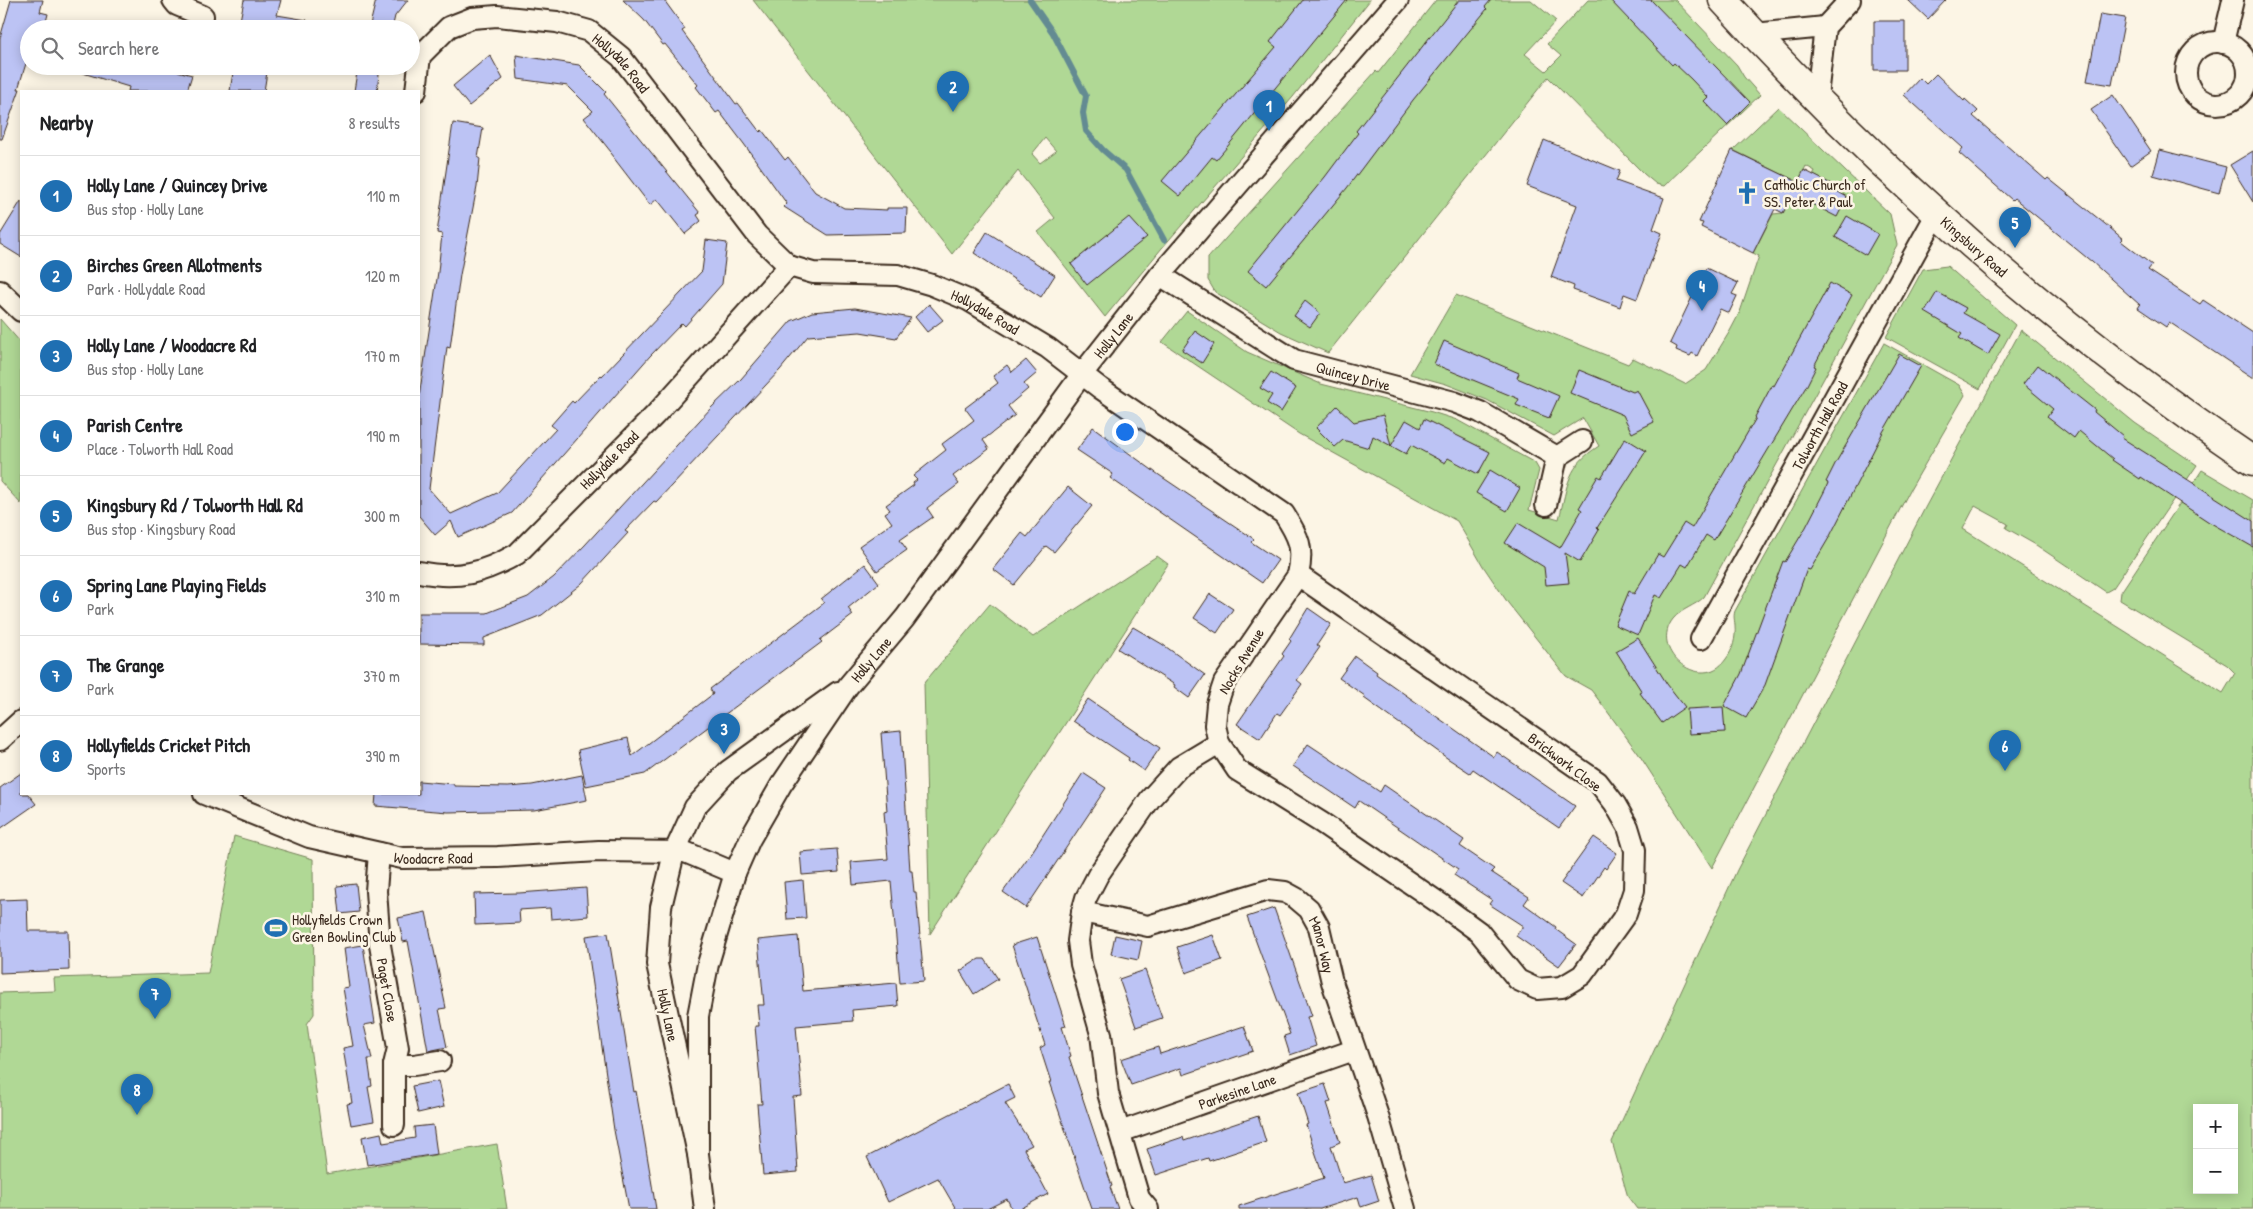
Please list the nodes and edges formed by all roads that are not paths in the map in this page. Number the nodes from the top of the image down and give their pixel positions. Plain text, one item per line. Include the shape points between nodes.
1 (173, 0) edge
2 (1398, 0) edge
3 (1723, 0) edge
4 (1850, 0) edge
5 (2233, 0) edge
6 (204, 15) edge
7 (1825, 27) junction
8 (1754, 34) junction
9 (2223, 42) dead end
10 (420, 56) edge
11 (418, 75) edge
12 (416, 90) edge
13 (1817, 96) junction
14 (1937, 213) junction
15 (789, 266) junction
16 (1160, 275) junction
17 (0, 291) edge
18 (20, 310) edge
19 (1082, 374) junction
20 (1582, 441) dead end
21 (1557, 457) junction
22 (2253, 461) edge
23 (1546, 505) dead end
24 (420, 572) edge
25 (1298, 575) junction
26 (1701, 639) dead end
27 (848, 686) junction
28 (20, 722) edge
29 (0, 740) edge
30 (1219, 743) junction
31 (206, 795) edge
32 (379, 853) junction
33 (674, 853) junction
34 (735, 873) junction
35 (1082, 912) junction
36 (1518, 980) joint
37 (1354, 1050) junction
38 (440, 1061) dead end
39 (394, 1065) junction
40 (394, 1125) dead end
41 (1120, 1132) junction
42 (698, 1154) junction
43 (705, 1209) edge
44 (1148, 1209) edge
45 (1405, 1209) edge

1 - 6 street via 177,5
2 - 16 street, Holly Lane
3 - 8 street, Kingsbury Road
4 - 7 street
5 - 9 street
7 - 8 street
7 - 13 street
8 - 13 street, Kingsbury Road
10 - 15 street, Hollydale Road via 449,27 472,18 497,16 557,22 589,31 621,56 757,235
11 - 12 street, Hollydale Road
13 - 14 street, Kingsbury Road
14 - 22 street, Kingsbury Road via 2112,361
14 - 26 street, Tolworth Hall Road
15 - 19 street, Hollydale Road via 813,273 898,276 932,285 968,300 1048,348
15 - 24 street, Hollydale Road via 655,414 517,554 491,568 463,576
16 - 19 street, Holly Lane
16 - 21 street, Quincey Drive via 1294,360 1454,402 1480,412
17 - 18 street
19 - 25 street, Nocks Avenue via 1284,514 1298,535 1302,558
19 - 27 street, Holly Lane via 905,618
20 - 21 street
21 - 23 street
25 - 30 street, Nocks Avenue via 1224,683 1216,704 1215,725
25 - 36 street, Brickwork Close via 1598,782 1628,827 1635,850 1634,890 1626,914 1582,975 1562,987 1537,989
27 - 33 street, Holly Lane via 728,771 696,807
27 - 34 street, Holly Lane via 781,785
28 - 29 street
30 - 35 street via 1179,767 1150,799 1098,875
30 - 36 street, Nocks Avenue via 1237,770 1322,823 1479,932
31 - 32 street, Woodacre Road via 309,837
32 - 33 street, Woodacre Road via 408,858 599,851
32 - 39 street, Paget Close via 376,891 380,945 398,1048
33 - 34 street, Woodacre Road via 685,852
33 - 42 street, Holly Lane via 661,907 657,964
34 - 42 street, Holly Lane via 708,964 698,1016
35 - 37 street, Manor Way via 1148,926 1268,890 1285,892 1309,909 1319,928
35 - 41 street via 1078,941 1081,964 1101,1034 1108,1094
37 - 41 street, Parkesine Lane
37 - 45 street, Manor Way via 1378,1116
38 - 39 street via 414,1066
39 - 40 street, Paget Close
41 - 44 street via 1139,1198
42 - 43 street, Holly Lane

